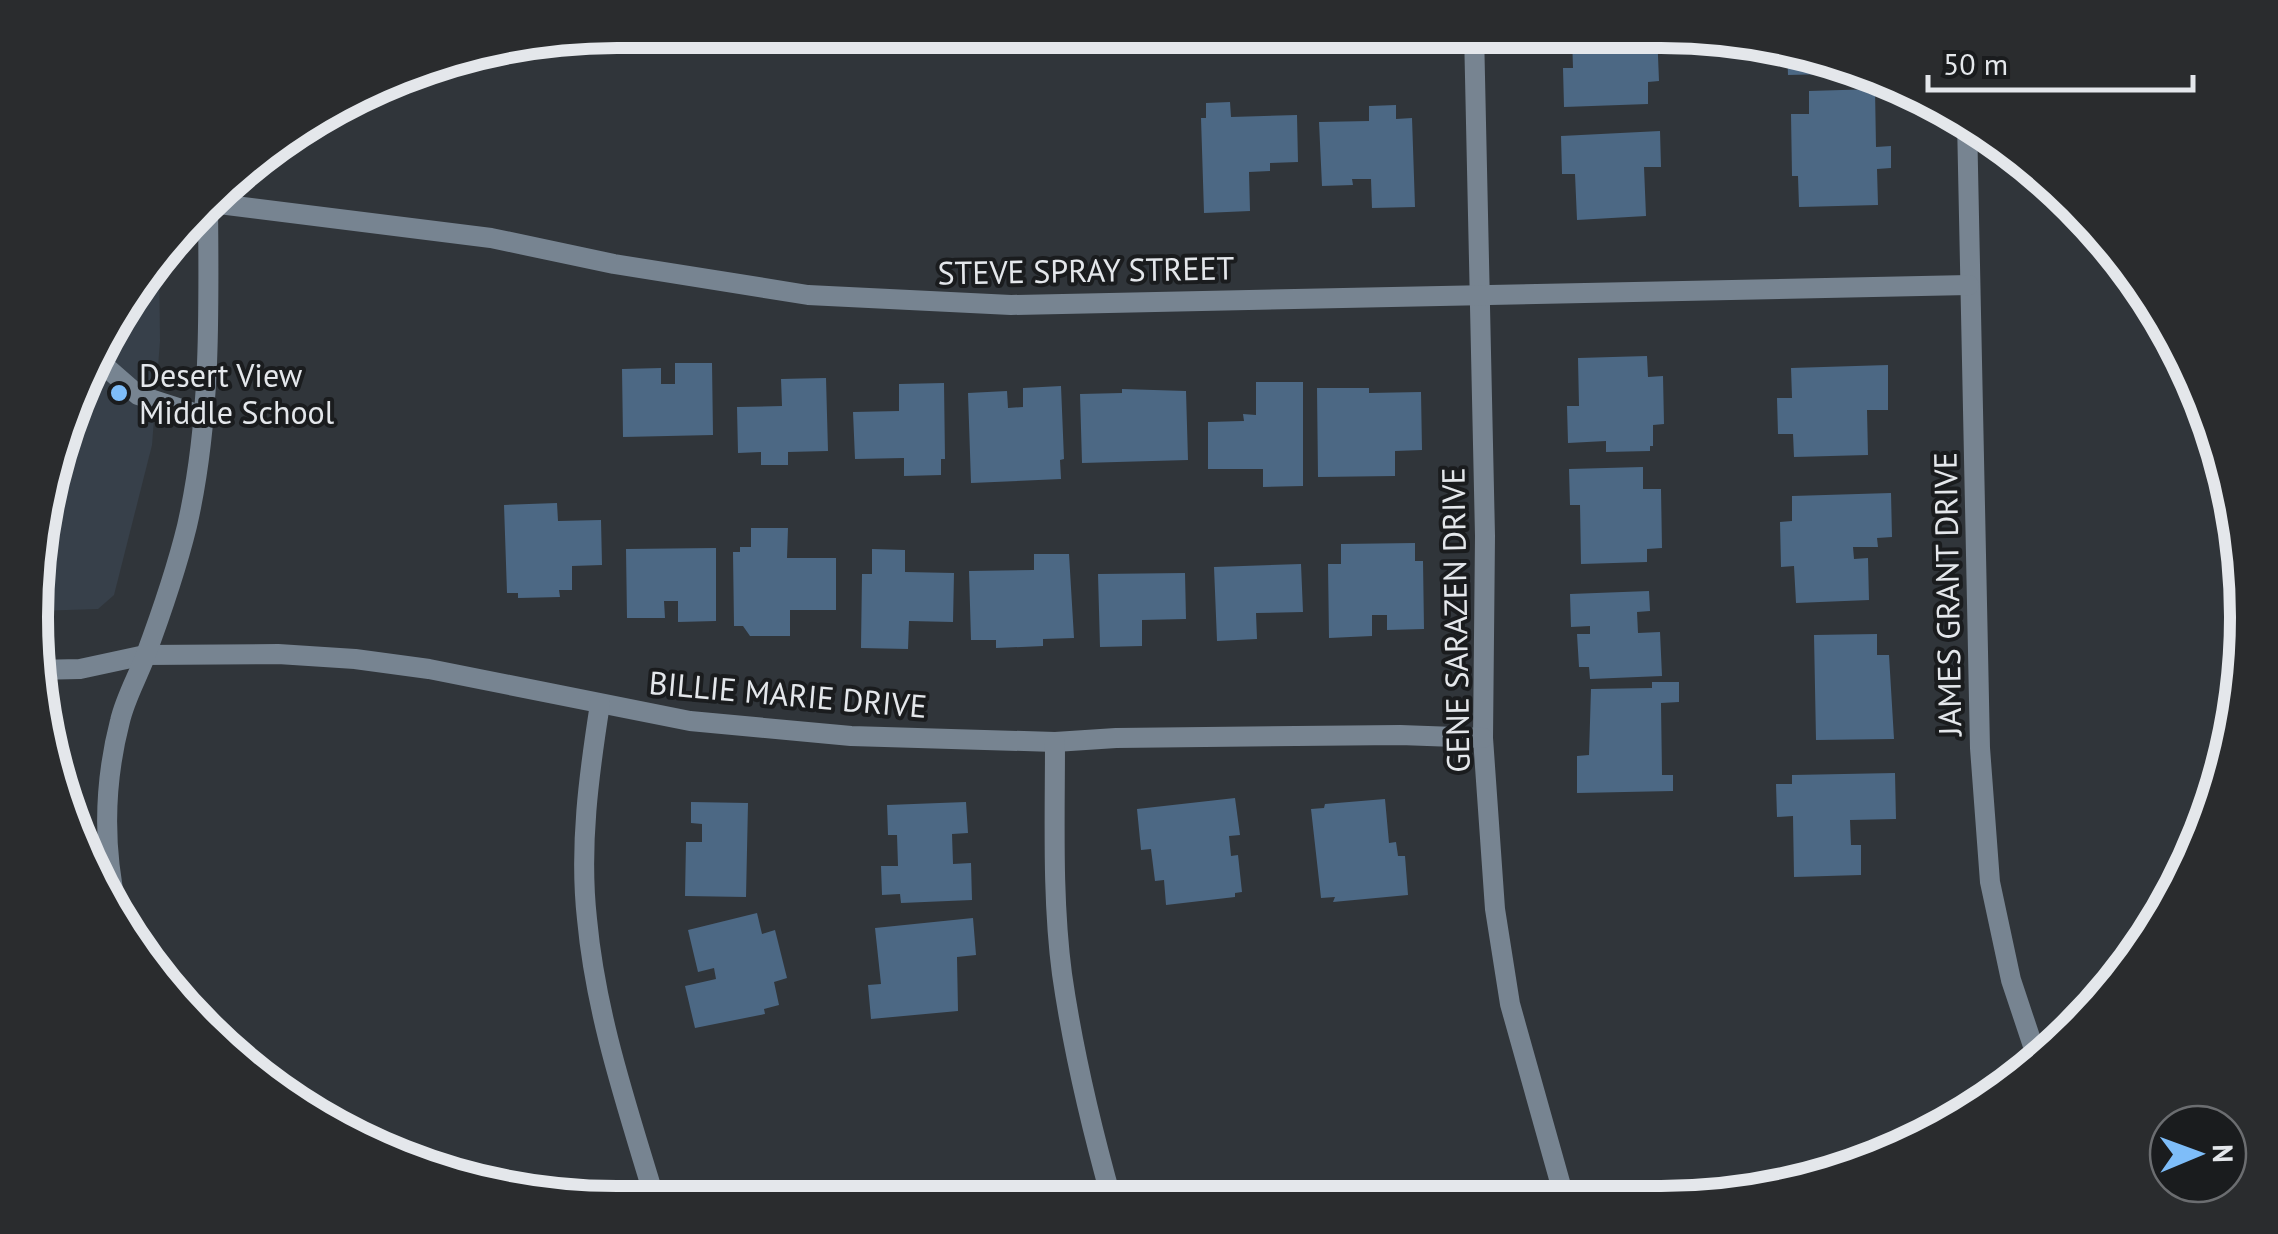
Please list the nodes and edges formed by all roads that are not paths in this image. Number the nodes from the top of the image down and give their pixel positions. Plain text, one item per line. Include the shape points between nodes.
1 (1474, 48) edge
2 (1967, 137) edge
3 (222, 206) edge
4 (210, 219) edge
5 (1970, 285) junction
6 (1479, 296) junction
7 (105, 367) edge
8 (203, 416) junction
9 (145, 655) junction
10 (50, 670) edge
11 (600, 704) junction
12 (1483, 738) junction
13 (1055, 742) junction
14 (112, 880) edge
15 (2033, 1047) edge
16 (651, 1186) edge
17 (1108, 1186) edge
18 (1561, 1186) edge

1 - 6 street, GENE SARAZEN DRIVE
2 - 5 street, JAMES GRANT DRIVE
3 - 6 street, STEVE SPRAY STREET via 491,238 808,295 1011,304
4 - 8 street
5 - 6 street, STEVE SPRAY STREET
5 - 15 street, JAMES GRANT DRIVE via 1980,748 1990,882
6 - 12 street, GENE SARAZEN DRIVE
7 - 8 street via 138,396
8 - 9 street via 188,523
9 - 10 street, BILLIE MARIE DRIVE
9 - 11 street, BILLIE MARIE DRIVE via 355,659
9 - 14 street via 120,718 106,814
11 - 13 street, BILLIE MARIE DRIVE via 690,721 851,736
11 - 16 street via 586,808 586,916 608,1046
12 - 13 street, BILLIE MARIE DRIVE
12 - 18 street, GENE SARAZEN DRIVE via 1510,1004
13 - 17 street via 1062,972

